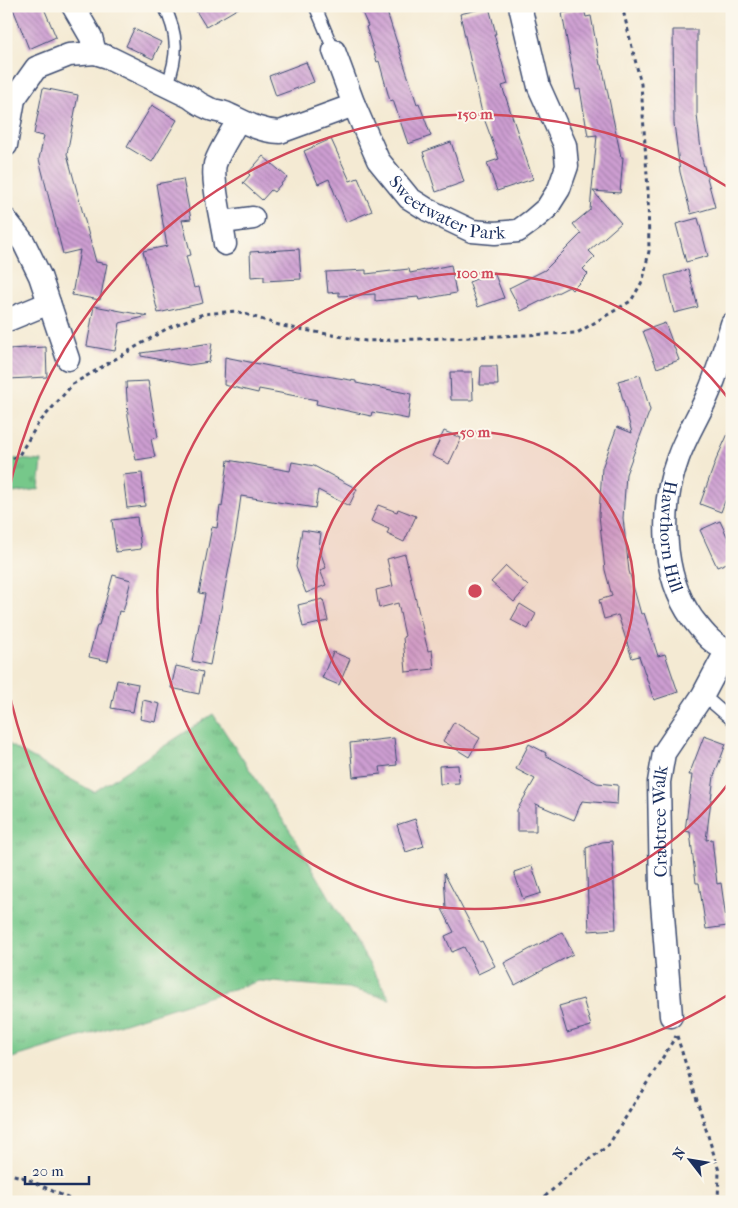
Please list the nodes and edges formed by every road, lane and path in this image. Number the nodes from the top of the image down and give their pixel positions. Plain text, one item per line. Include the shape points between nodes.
1 (73, 6) edge
2 (164, 6) edge
3 (314, 6) edge
4 (520, 6) edge
5 (622, 6) edge
6 (334, 52) joint
7 (95, 53) junction
8 (167, 86) junction
9 (10, 98) edge
10 (354, 106) junction
11 (238, 120) junction
12 (6, 145) edge
13 (253, 218) dead end
14 (6, 220) edge
15 (222, 222) junction
16 (226, 244) dead end
17 (49, 304) junction
18 (10, 319) dead end
19 (732, 324) edge
20 (68, 359) dead end
21 (6, 463) edge
22 (729, 650) edge
23 (703, 695) junction
24 (732, 720) edge
25 (674, 1025) junction
26 (6, 1173) edge
27 (76, 1202) edge
28 (539, 1202) edge
29 (718, 1202) edge

1 - 7 street via 91,37
2 - 8 lane via 175,33 176,57
3 - 6 lane, Sweetwater Park
4 - 10 street, Sweetwater Park via 539,87 565,145 567,166 548,208 518,231 472,231 409,198 378,160
5 - 21 path via 641,84 648,190 649,251 644,280 631,301 576,332 366,342 282,326 236,311 203,314 168,328 73,384 38,424 19,455
6 - 10 street, Sweetwater Park
7 - 8 street
7 - 9 street via 69,55 36,68
8 - 11 street via 211,110
9 - 12 street
10 - 11 street via 280,132 257,129
11 - 15 street via 215,166 216,196
13 - 15 street
14 - 17 street via 24,243
15 - 16 street
17 - 18 street
17 - 20 street
19 - 22 street, Hawthorn Hill via 709,391 678,457 668,492 667,534 671,575 685,608 705,636
22 - 23 street, Crabtree Walk
23 - 24 lane
23 - 25 street, Crabtree Walk via 664,753 659,782 661,890
25 - 28 path via 608,1146 573,1171
25 - 29 path via 719,1171
26 - 27 path via 25,1178

